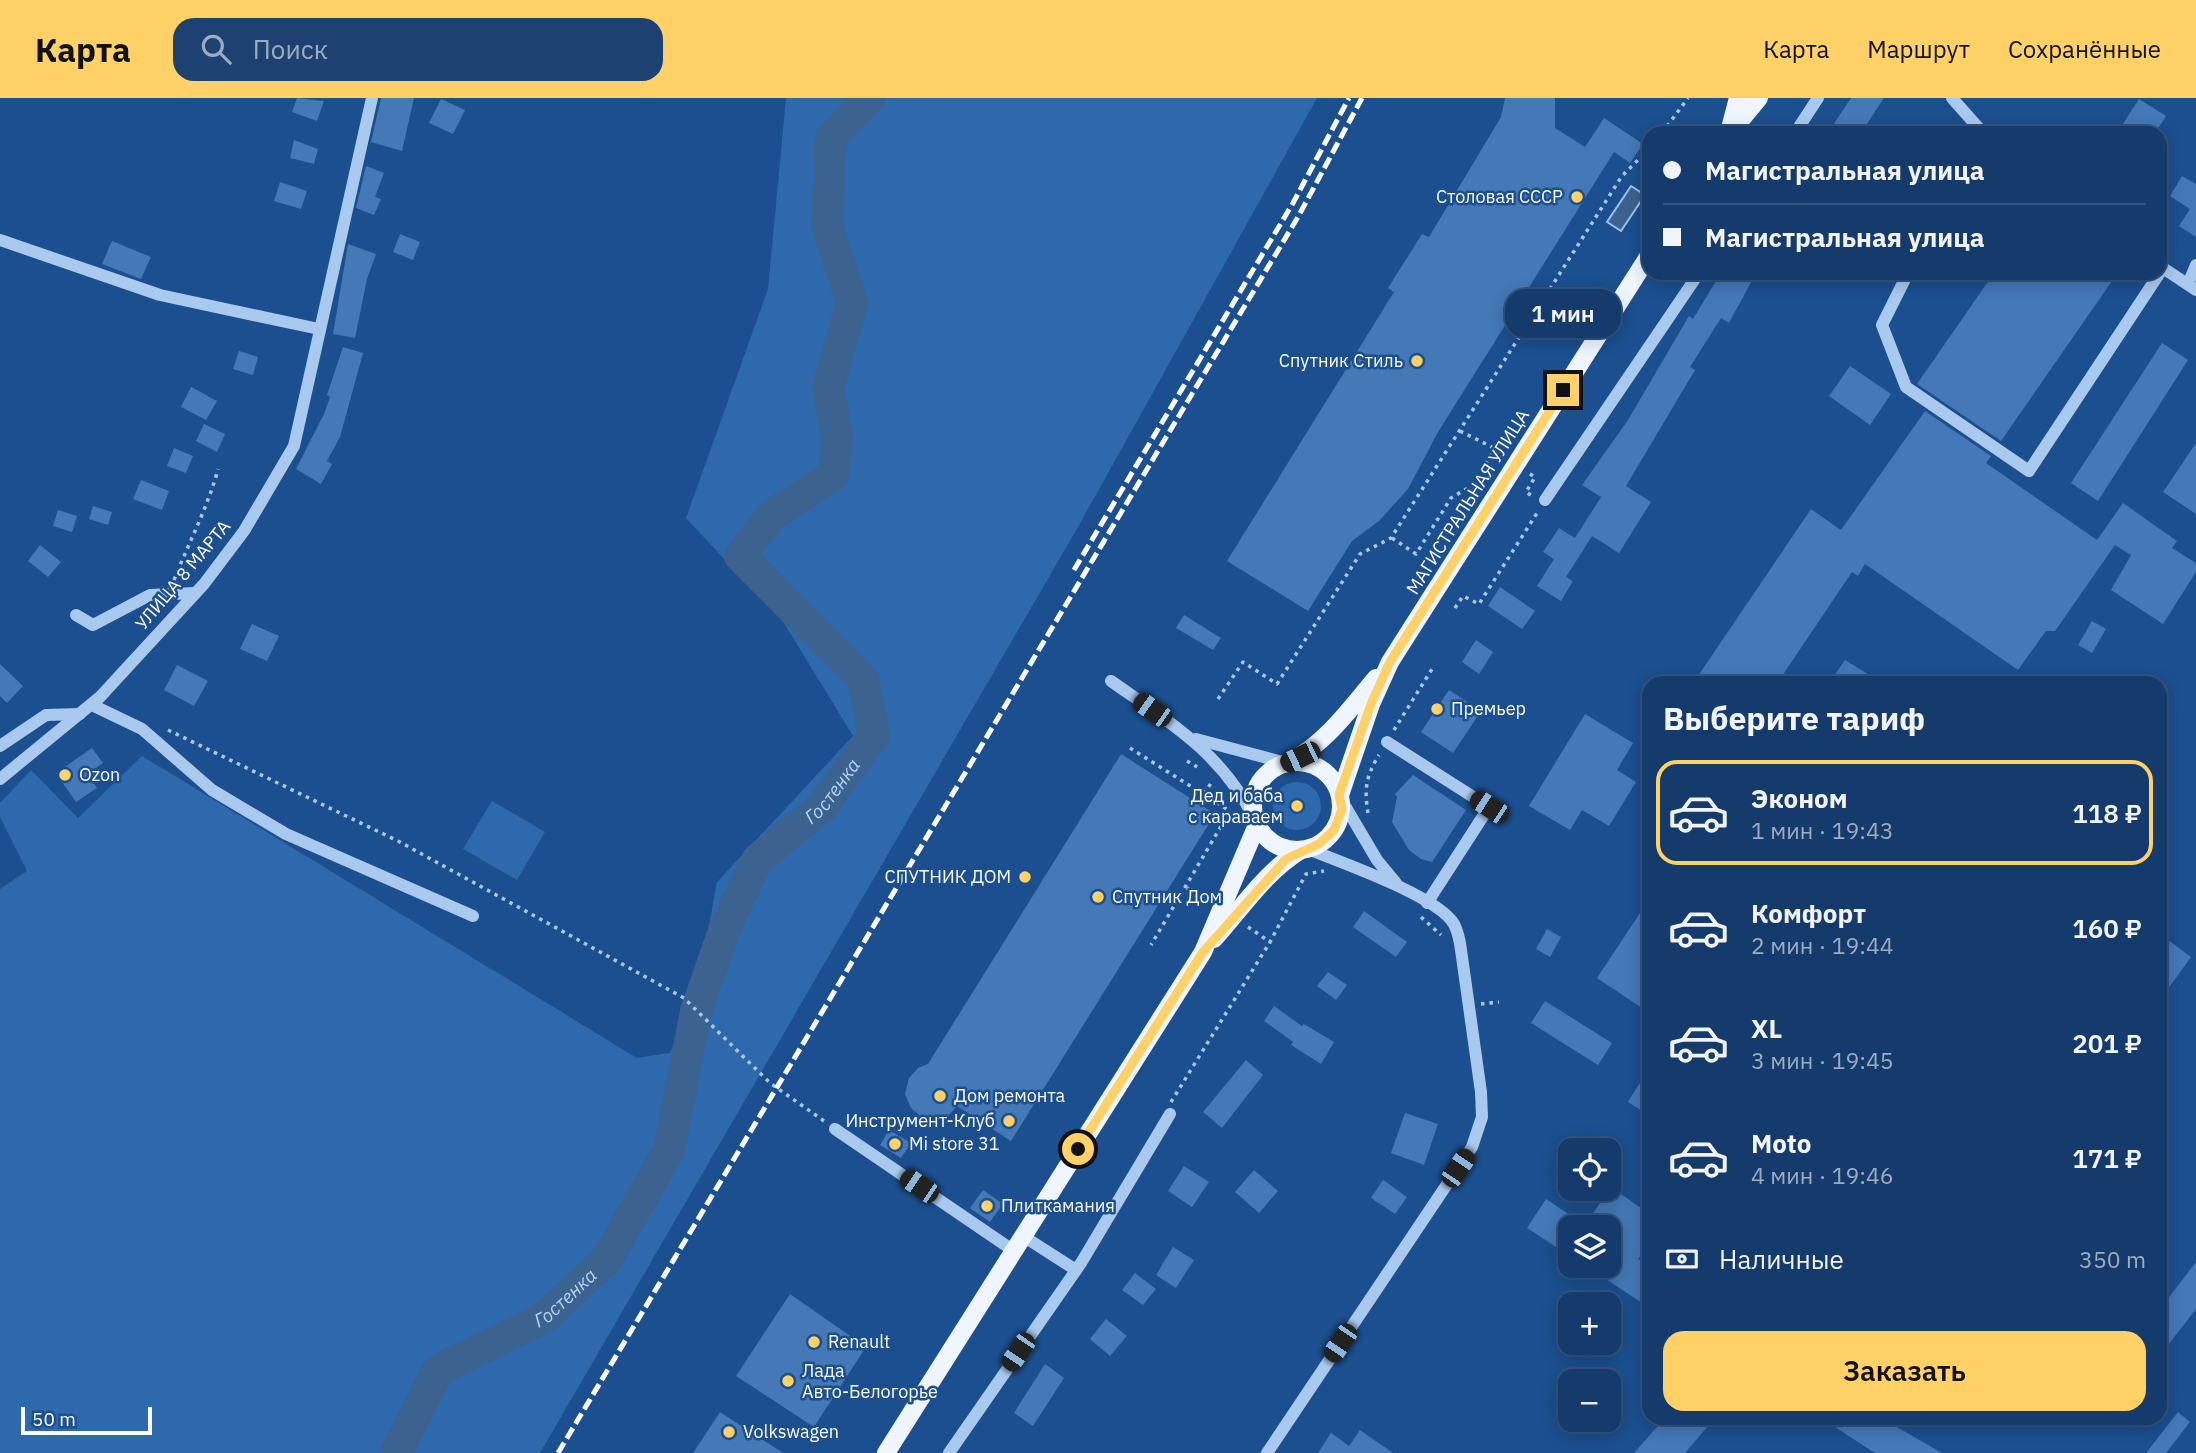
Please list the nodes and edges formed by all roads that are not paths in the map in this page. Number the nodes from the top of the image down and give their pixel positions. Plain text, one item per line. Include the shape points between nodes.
1 (372, 98) edge
2 (1738, 98) edge
3 (1759, 98) edge
4 (1818, 98) edge
5 (1952, 98) edge
6 (1731, 126) edge
7 (1735, 126) edge
8 (1800, 126) edge
9 (1976, 126) edge
10 (0, 240) edge
11 (2196, 265) edge
12 (1642, 266) edge
13 (2167, 271) edge
14 (1694, 280) edge
15 (1905, 280) edge
16 (2153, 280) edge
17 (2192, 287) edge
18 (320, 329) junction
19 (1545, 500) road end
20 (195, 593) junction
21 (76, 615) dead end
22 (1390, 662) junction
23 (1111, 681) dead end
24 (92, 705) junction
25 (80, 714) junction
26 (1192, 738) junction
27 (1387, 742) road end
28 (0, 747) edge
29 (1286, 763) junction
30 (0, 779) edge
31 (1340, 797) junction
32 (1255, 822) junction
33 (1305, 849) junction
34 (1399, 886) junction
35 (1427, 903) junction
36 (1228, 914) junction
37 (473, 916) dead end
38 (1170, 1114) road end
39 (835, 1129) road end
40 (1018, 1243) junction
41 (1076, 1270) junction
42 (886, 1453) edge
43 (949, 1453) edge
44 (1267, 1453) edge

1 - 18 street, УЛИЦА 8 МАРТА
2 - 6 main road
3 - 7 main road
4 - 8 street
5 - 9 street
10 - 18 street via 160,295
11 - 17 street
12 - 22 main road, МАГИСТРАЛЬНАЯ УЛИЦА
13 - 17 street
14 - 19 street
15 - 16 street via 1882,326 1906,387 2029,471
18 - 20 street, УЛИЦА 8 МАРТА via 294,446 244,531
20 - 21 street via 150,595 93,625
20 - 24 street, УЛИЦА 8 МАРТА
22 - 29 main road, МАГИСТРАЛЬНАЯ УЛИЦА via 1332,729
22 - 31 main road, МАГИСТРАЛЬНАЯ УЛИЦА
23 - 26 street
24 - 25 street, УЛИЦА 8 МАРТА
24 - 37 street via 142,729 212,790 286,834
25 - 28 street via 46,715
25 - 30 street, УЛИЦА 8 МАРТА
26 - 29 street
26 - 32 street via 1229,775
27 - 35 street via 1489,807
29 - 31 main road via 1317,766 1331,778
29 - 32 main road, МАГИСТРАЛЬНАЯ УЛИЦА via 1259,782 1253,800
31 - 33 main road, МАГИСТРАЛЬНАЯ УЛИЦА via 1342,809 1334,830
31 - 34 street
32 - 33 main road via 1275,844
32 - 36 main road, МАГИСТРАЛЬНАЯ УЛИЦА
33 - 34 street
33 - 36 main road, МАГИСТРАЛЬНАЯ УЛИЦА via 1273,871
34 - 35 street
35 - 44 street via 1453,923 1461,950 1481,1092 1477,1136
36 - 40 main road, МАГИСТРАЛЬНАЯ УЛИЦА
38 - 41 street
39 - 40 street
40 - 41 street
40 - 42 main road, МАГИСТРАЛЬНАЯ УЛИЦА
41 - 43 street

